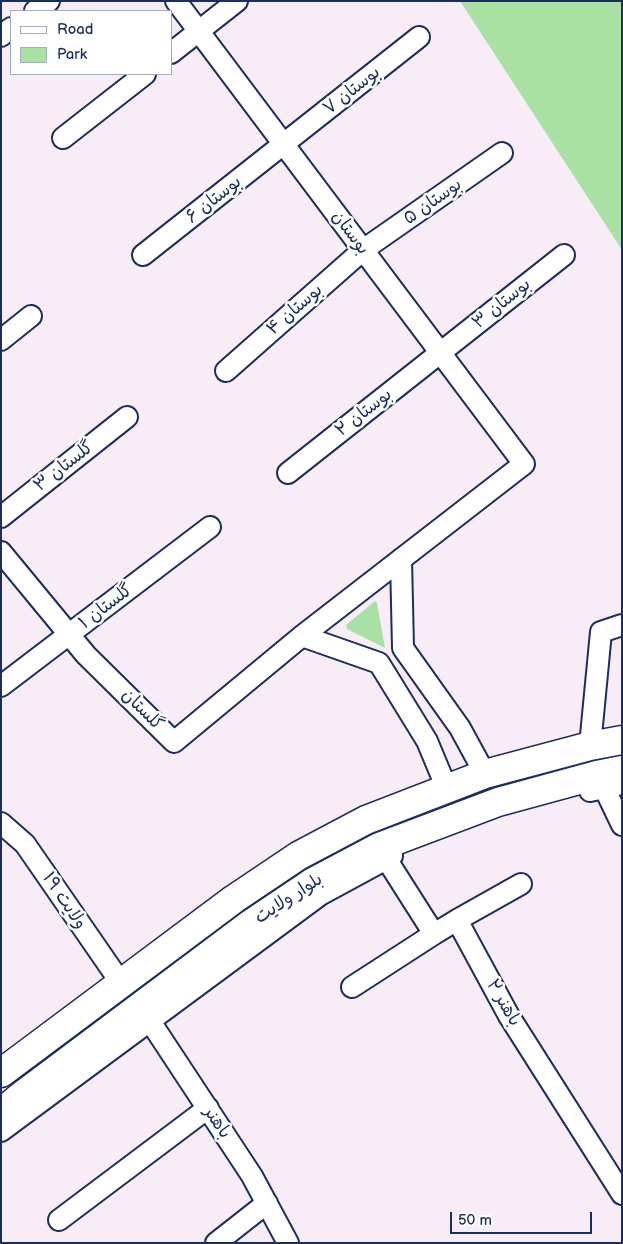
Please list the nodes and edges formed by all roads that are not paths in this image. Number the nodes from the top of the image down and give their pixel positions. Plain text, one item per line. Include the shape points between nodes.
1 (49, 1) edge
2 (176, 1) edge
3 (236, 1) edge
4 (36, 10) edge
5 (199, 31) junction
6 (419, 37) dead end
7 (172, 52) edge
8 (144, 75) edge
9 (63, 138) dead end
10 (284, 144) junction
11 (502, 153) dead end
12 (363, 250) junction
13 (144, 255) dead end
14 (564, 255) dead end
15 (32, 316) dead end
16 (1, 340) edge
17 (440, 354) junction
18 (226, 370) dead end
19 (127, 418) dead end
20 (288, 473) dead end
21 (1, 517) edge
22 (210, 527) dead end
23 (1, 552) edge
24 (401, 559) junction
25 (622, 626) edge
26 (69, 635) junction
27 (302, 636) junction
28 (403, 648) junction
29 (379, 663) junction
30 (1, 686) edge
31 (622, 740) edge
32 (590, 746) junction
33 (485, 774) junction
34 (611, 779) edge
35 (447, 789) junction
36 (498, 802) junction
37 (1, 823) edge
38 (622, 825) edge
39 (382, 853) junction
40 (521, 884) dead end
41 (456, 920) junction
42 (434, 934) junction
43 (121, 983) junction
44 (352, 987) dead end
45 (145, 1013) junction
46 (1, 1073) edge
47 (208, 1108) junction
48 (1, 1113) edge
49 (1, 1131) edge
50 (622, 1194) edge
51 (267, 1203) junction
52 (59, 1220) dead end
53 (216, 1243) edge
54 (288, 1243) edge

1 - 4 street
2 - 5 street, بوستان
3 - 5 street
5 - 7 street
5 - 10 street, بوستان
6 - 10 street, بوستان ۷
8 - 9 street
10 - 12 street, بوستان
10 - 13 street, بوستان ۶
11 - 12 street, بوستان ۵
12 - 17 street, بوستان
12 - 18 street, بوستان ۴
14 - 17 street, بوستان ۳
15 - 16 street
17 - 20 street, بوستان ۲
17 - 24 street, بوستان via 524,464
19 - 21 street, گلستان ۳
22 - 26 street, گلستان ۱
23 - 26 street, گلستان
24 - 27 street
24 - 28 street
25 - 32 street via 601,632
26 - 27 street, گلستان via 86,656 174,742
26 - 30 street, گلستان ۱
27 - 29 street
28 - 29 street
28 - 33 street via 460,728
29 - 35 street via 427,741
31 - 32 main road, بلوار ولایت
32 - 33 main road, بلوار ولایت
33 - 35 main road, بلوار ولایت
33 - 36 main road
34 - 36 main road, بلوار ولایت
34 - 38 street
34 - 39 street
35 - 43 main road, بلوار ولایت via 366,820 298,856 234,898
36 - 39 main road, بلوار ولایت
37 - 43 street, ولایت ۱۹ via 25,844
39 - 42 street
39 - 45 main road, بلوار ولایت via 313,882 252,923
40 - 41 street
41 - 42 street
41 - 50 street, باهنر ۲ via 509,1016
42 - 44 street
43 - 46 main road, بلوار ولایت
45 - 47 street, باهنر
45 - 48 main road, بلوار ولایت
45 - 49 street
47 - 51 street, باهنر
47 - 52 street
51 - 53 street
51 - 54 street, باهنر

